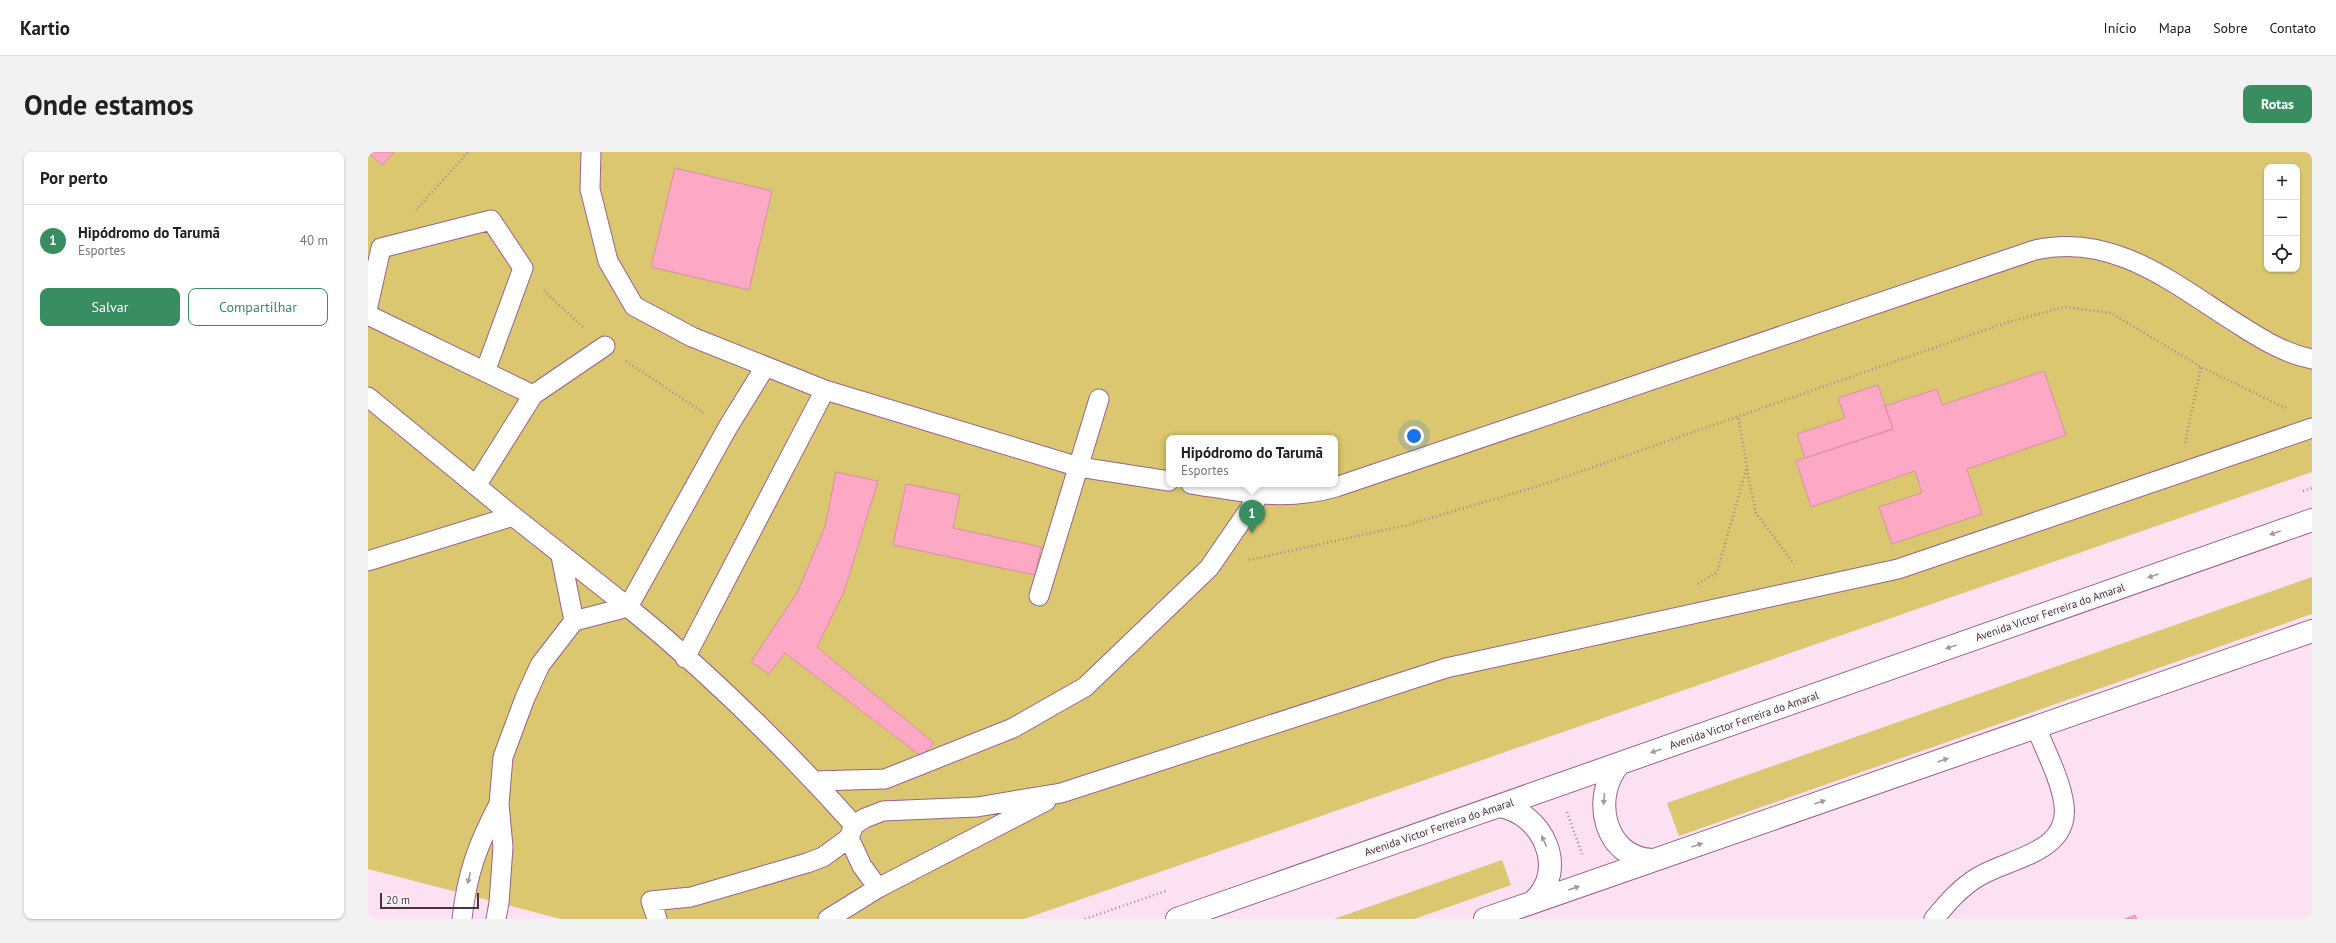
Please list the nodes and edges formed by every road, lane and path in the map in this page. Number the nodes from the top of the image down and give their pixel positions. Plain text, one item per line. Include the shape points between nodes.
1 (468, 152) edge
2 (591, 152) edge
3 (412, 214) dead end
4 (368, 306) edge
5 (368, 315) edge
6 (605, 346) dead end
7 (2312, 359) edge
8 (765, 367) junction
9 (2201, 367) junction
10 (485, 372) junction
11 (825, 390) junction
12 (533, 395) junction
13 (368, 397) edge
14 (1099, 399) dead end
15 (2293, 409) dead end
16 (1738, 416) junction
17 (2312, 428) edge
18 (1079, 467) junction
19 (1747, 467) junction
20 (2178, 473) junction
21 (1166, 481) edge
22 (476, 486) junction
23 (1338, 486) edge
24 (1212, 487) edge
25 (1336, 487) edge
26 (1260, 494) junction
27 (513, 516) junction
28 (2312, 520) edge
29 (561, 556) junction
30 (368, 561) edge
31 (1209, 568) junction
32 (1798, 569) dead end
33 (1697, 584) dead end
34 (1039, 596) dead end
35 (628, 607) junction
36 (574, 621) junction
37 (2312, 631) edge
38 (685, 658) junction
39 (2036, 727) junction
40 (1619, 764) junction
41 (815, 781) junction
42 (1558, 785) junction
43 (1061, 793) junction
44 (499, 804) junction
45 (1499, 806) junction
46 (852, 831) junction
47 (1653, 860) junction
48 (1592, 882) junction
49 (878, 888) junction
50 (1533, 902) junction
51 (462, 919) edge
52 (496, 919) edge
53 (657, 919) edge
54 (828, 919) edge
55 (1177, 919) edge
56 (1485, 919) edge
57 (1934, 919) edge

1 - 3 path
2 - 8 lane via 590,189 608,261 634,306 692,337
4 - 10 lane via 381,248 491,220 524,268
5 - 10 lane
6 - 12 lane
7 - 23 lane via 2286,352 2269,343 2139,262 2120,254 2082,246 2049,247
8 - 11 lane
8 - 35 lane via 728,427
9 - 15 path
9 - 16 path via 2111,312 2064,307 2005,323
9 - 20 path
10 - 12 lane
11 - 18 lane
11 - 38 lane
12 - 22 lane
13 - 22 lane
14 - 18 lane
16 - 19 path
16 - 31 path via 1542,485 1407,525
17 - 20 lane
18 - 21 lane
18 - 34 lane
19 - 32 path via 1756,513
19 - 33 path via 1717,572
20 - 43 lane via 1898,569 1446,668
22 - 27 lane
24 - 26 lane
25 - 26 lane via 1301,495
26 - 31 lane
27 - 29 lane
27 - 30 lane
28 -> 40 highway, Avenida Victor Ferreira do Amaral
29 - 35 lane
29 - 36 lane
31 - 41 lane via 1085,687 1013,728 885,779
35 - 36 lane
35 - 38 lane
36 - 44 lane via 540,665 525,698 503,757
37 - 39 highway
38 - 41 lane
47 -> 39 highway
39 - 57 lane via 2062,794 2065,813 2062,827 2051,842 2040,849 1969,883
40 - 42 highway, Avenida Victor Ferreira do Amaral
40 -> 47 highway via 1608,780 1604,794 1603,813 1607,826 1614,838 1629,852
41 - 46 lane
42 - 45 highway, Avenida Victor Ferreira do Amaral
42 - 48 path
43 - 46 lane via 977,807 883,811 865,818
43 - 49 lane
44 -> 51 lane via 480,841 472,864
44 - 52 lane via 503,847
50 -> 45 highway via 1541,892 1548,874 1547,847 1538,829 1529,819 1518,812
45 - 55 highway, Avenida Victor Ferreira do Amaral
46 - 49 lane via 862,866
46 - 53 lane via 823,857 807,863 691,897 651,901
47 - 48 highway
50 -> 48 highway
49 - 54 lane
50 - 56 highway

